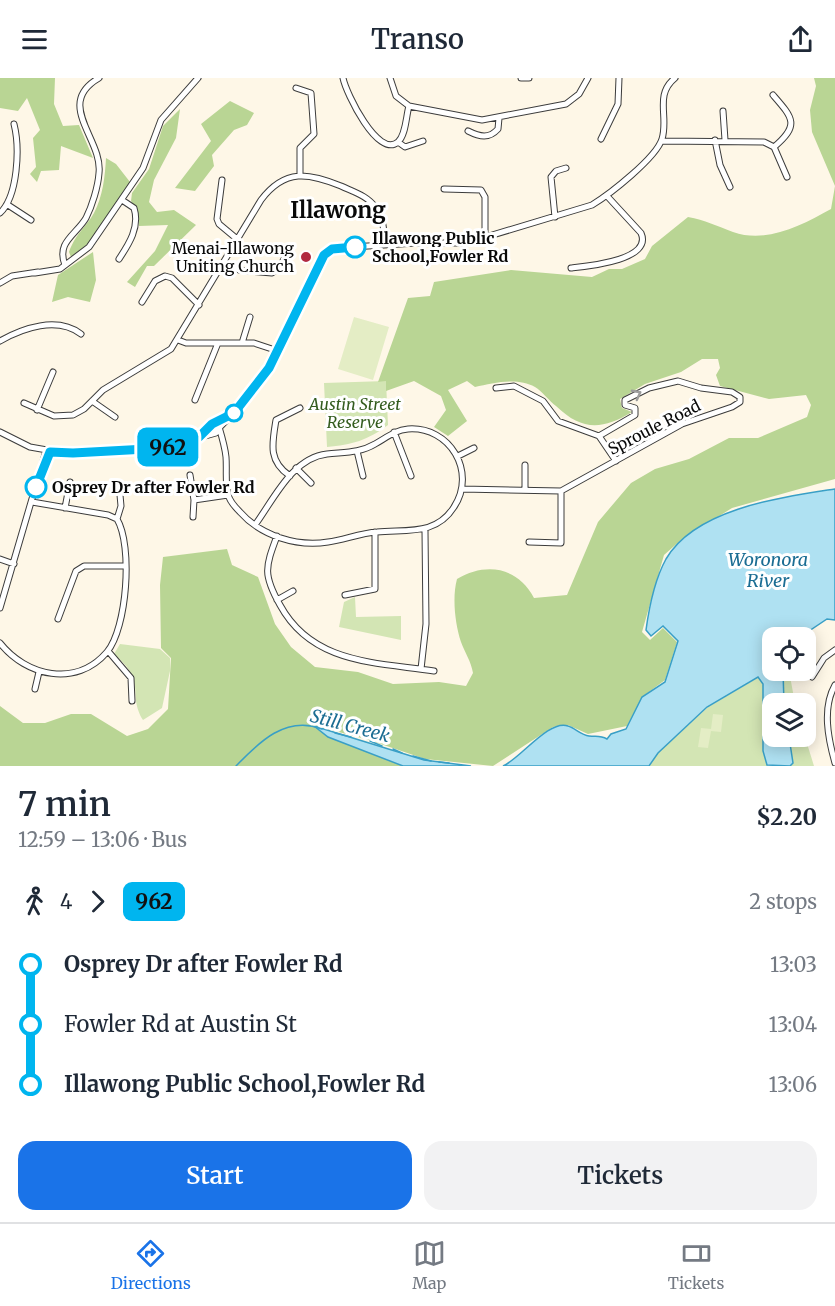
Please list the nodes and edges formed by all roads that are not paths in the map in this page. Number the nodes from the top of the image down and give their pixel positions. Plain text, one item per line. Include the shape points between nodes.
1 (99, 78) edge
2 (198, 78) edge
3 (343, 78) edge
4 (390, 78) edge
5 (521, 78) edge
6 (529, 78) edge
7 (588, 78) edge
8 (619, 78) edge
9 (675, 78) edge
10 (296, 88) dead end
11 (773, 95) dead end
12 (409, 106) junction
13 (723, 111) dead end
14 (499, 118) junction
15 (14, 124) dead end
16 (468, 131) dead end
17 (601, 139) dead end
18 (716, 140) junction
19 (725, 140) junction
20 (423, 141) dead end
21 (662, 141) junction
22 (398, 142) junction
23 (774, 147) junction
24 (566, 168) dead end
25 (300, 175) junction
26 (787, 177) dead end
27 (222, 180) dead end
28 (730, 187) dead end
29 (444, 189) dead end
30 (607, 196) junction
31 (122, 200) junction
32 (8, 205) junction
33 (0, 213) edge
34 (555, 217) junction
35 (31, 220) dead end
36 (485, 238) junction
37 (237, 239) junction
38 (385, 245) junction
39 (288, 252) dead end
40 (119, 259) dead end
41 (224, 262) junction
42 (65, 265) junction
43 (571, 268) dead end
44 (0, 283) edge
45 (142, 302) dead end
46 (199, 305) junction
47 (250, 317) dead end
48 (81, 333) dead end
49 (178, 340) junction
50 (0, 341) edge
51 (218, 343) junction
52 (242, 343) junction
53 (278, 351) junction
54 (53, 372) dead end
55 (496, 388) dead end
56 (92, 400) junction
57 (195, 400) dead end
58 (24, 403) dead end
59 (300, 408) dead end
60 (37, 410) junction
61 (115, 417) dead end
62 (215, 429) junction
63 (0, 432) edge
64 (394, 432) junction
65 (599, 436) junction
66 (30, 447) junction
67 (474, 448) dead end
68 (48, 451) junction
69 (357, 451) junction
70 (458, 456) junction
71 (616, 461) junction
72 (525, 465) dead end
73 (296, 468) junction
74 (40, 471) junction
75 (190, 476) dead end
76 (290, 476) junction
77 (363, 476) dead end
78 (411, 476) dead end
79 (70, 482) dead end
80 (311, 483) dead end
81 (119, 484) dead end
82 (462, 489) junction
83 (525, 490) junction
84 (561, 491) junction
85 (228, 495) junction
86 (194, 500) junction
87 (32, 502) junction
88 (65, 508) junction
89 (193, 517) dead end
90 (117, 519) junction
91 (255, 525) junction
92 (425, 531) junction
93 (375, 532) junction
94 (277, 536) junction
95 (529, 542) dead end
96 (0, 559) edge
97 (14, 564) junction
98 (126, 566) junction
99 (292, 591) dead end
100 (345, 595) dead end
101 (277, 600) junction
102 (0, 608) edge
103 (58, 619) dead end
104 (0, 643) edge
105 (835, 650) edge
106 (108, 651) junction
107 (422, 669) junction
108 (816, 671) edge
109 (39, 672) junction
110 (434, 672) dead end
111 (835, 685) edge
112 (35, 689) dead end
113 (132, 700) dead end
114 (835, 763) edge

1 - 42 street via 84,89 80,107 99,174 86,217 63,247
2 - 31 street via 161,120 145,164
3 - 22 street via 377,141 386,145
4 - 12 street via 396,96
5 - 6 street
7 - 14 street via 579,94 566,104
8 - 17 street via 618,104
9 - 21 street via 664,91
10 - 25 street via 309,92 314,103 314,134 300,148
11 - 23 street via 790,114 792,124
12 - 14 street via 482,120
12 - 22 street
13 - 19 street
14 - 16 street via 498,129 489,136
15 - 32 street via 14,187
18 - 19 street
18 - 21 street
18 - 28 street via 720,165
19 - 23 street via 764,142
20 - 22 street via 407,147
21 - 30 street
23 - 26 street
24 - 34 street via 551,177
25 - 37 street via 282,181 268,192
25 - 38 street via 318,177 369,201 382,219
27 - 37 street via 217,219
29 - 36 street via 481,190 485,197
30 - 34 street
30 - 43 street via 641,233 643,246 624,257
31 - 40 street via 134,208 135,226
31 - 42 street via 89,247
32 - 33 street
32 - 35 street
34 - 36 street
36 - 38 street via 459,244
37 - 41 street
38 - 53 street via 327,252
39 - 41 street via 272,273 239,270
41 - 46 street
42 - 44 street via 54,272 12,276
45 - 46 street via 155,281 165,276 172,278
46 - 49 street
47 - 52 street
48 - 50 street via 68,327 42,326
49 - 51 street
49 - 56 street
51 - 52 street
51 - 57 street
52 - 53 street via 261,344
53 - 62 street via 261,382
54 - 60 street
55 - 65 street via 514,386 529,392 543,400 558,421
56 - 60 street via 81,411 67,416
56 - 61 street
58 - 60 street
59 - 76 street via 276,420 271,445 274,459
62 - 68 street via 153,449
62 - 85 street via 225,448
63 - 66 street
64 - 69 street
64 - 70 street via 418,429 435,434
64 - 78 street
65 - 71 street
65 -> 71 street, Sproule Road via 635,415 635,408 625,405 625,400 649,388 683,381 740,397 740,402 732,407 682,424
66 - 68 street
66 - 74 street via 39,456
67 - 70 street
68 - 74 street
69 - 73 street via 318,455
69 - 77 street
70 - 82 street via 463,471
71 - 84 street, Sproule Road
72 - 83 street
73 - 76 street
73 - 80 street
74 - 87 street
75 - 86 street
76 - 91 street
79 - 88 street
81 - 90 street via 121,506
82 - 83 street
82 - 92 street via 453,509
83 - 84 street
84 - 95 street via 561,543
85 - 86 street
85 - 91 street
86 - 89 street
87 - 88 street
87 - 97 street
88 - 90 street
90 - 98 street via 125,540
91 - 94 street
92 - 93 street
92 - 107 street via 426,624
93 - 94 street via 325,543 294,542
93 - 100 street via 375,589
94 - 101 street via 266,573
96 - 97 street
97 - 102 street
98 - 103 street via 84,566 76,571
98 - 106 street via 122,609
99 - 101 street
101 - 107 street via 299,633 321,648 346,657
104 - 109 street via 16,660
105 - 108 street
106 - 109 street via 77,674
106 - 113 street via 131,678
107 - 110 street
109 - 112 street
111 - 114 street via 827,714

